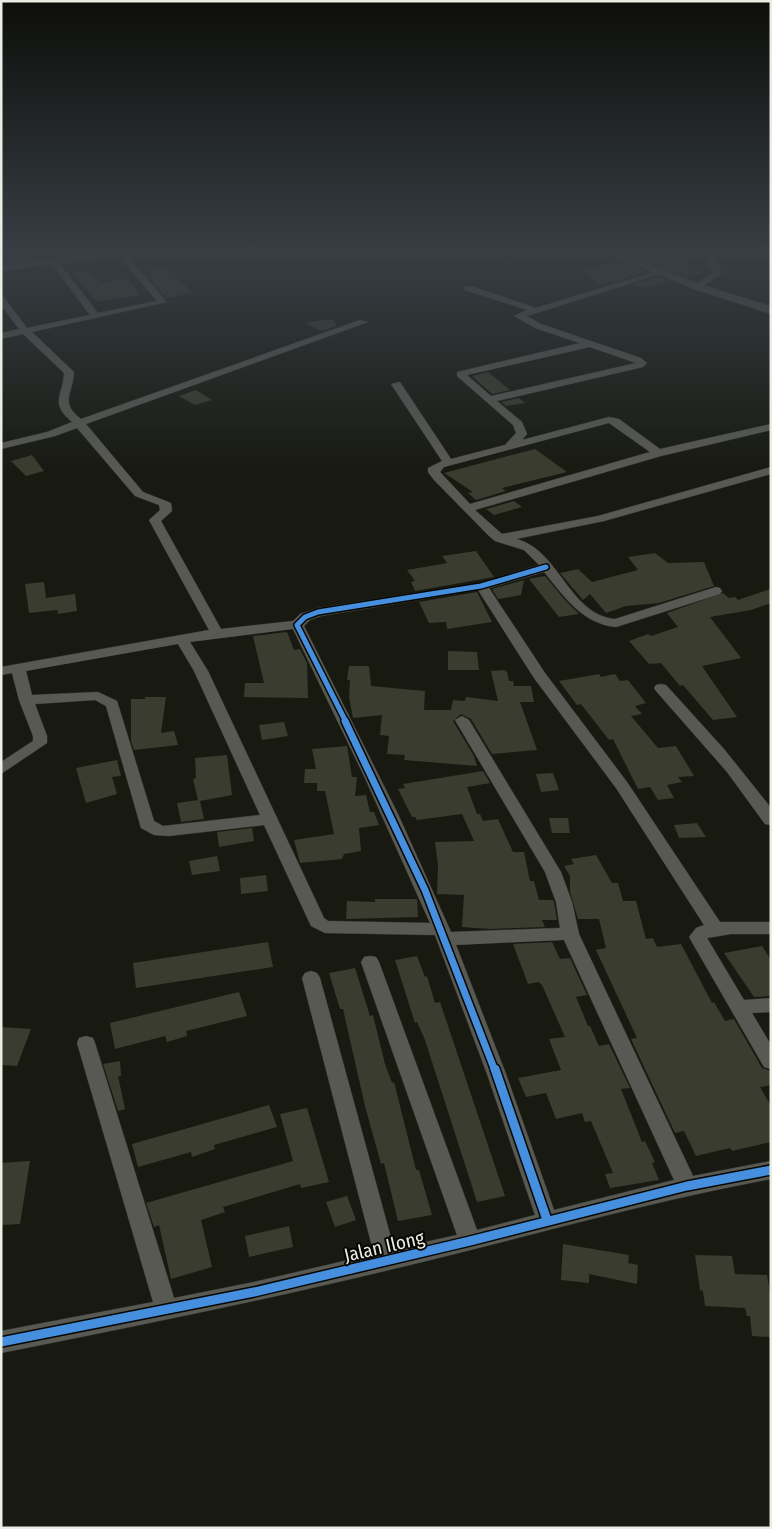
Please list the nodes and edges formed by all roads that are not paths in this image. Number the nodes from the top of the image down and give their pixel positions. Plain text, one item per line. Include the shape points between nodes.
1 (22, 326) edge
2 (51, 326) edge
3 (350, 326) edge
4 (542, 326) edge
5 (26, 332) junction
6 (1, 336) edge
7 (590, 344) junction
8 (396, 384) dead end
9 (490, 399) junction
10 (79, 423) junction
11 (771, 427) edge
12 (1, 446) edge
13 (509, 447) junction
14 (658, 453) junction
15 (448, 462) junction
16 (771, 470) edge
17 (468, 508) junction
18 (498, 538) junction
19 (546, 566) junction
20 (481, 586) junction
21 (716, 591) dead end
22 (297, 626) junction
23 (217, 632) junction
24 (182, 639) junction
25 (18, 668) junction
26 (1, 671) edge
27 (661, 688) dead end
28 (26, 700) junction
29 (462, 720) dead end
30 (1, 770) edge
31 (270, 819) junction
32 (771, 820) edge
33 (715, 928) junction
34 (771, 928) edge
35 (443, 934) junction
36 (570, 934) junction
37 (370, 962) dead end
38 (311, 978) dead end
39 (771, 1005) edge
40 (739, 1007) junction
41 (86, 1043) dead end
42 (771, 1062) edge
43 (771, 1170) edge
44 (687, 1186) junction
45 (547, 1220) junction
46 (470, 1242) junction
47 (386, 1261) junction
48 (166, 1308) junction
49 (1, 1342) edge

1 - 5 street
2 - 5 street
3 - 10 street
4 - 7 street
5 - 6 street
5 - 10 street via 69,372 64,389 65,409
7 - 9 street via 460,374
7 - 9 street via 642,363 636,367
8 - 15 street
9 - 13 street via 521,429 522,434
10 - 12 street via 51,434
10 - 23 street via 139,494 165,503 166,511 155,520
11 - 14 street
13 - 14 street via 609,420
13 - 15 street
14 - 17 street
15 - 17 street via 436,466 434,472
16 - 18 street via 579,524
17 - 18 street
18 - 19 street via 526,546
19 - 20 street
19 - 21 street via 587,611 609,624
20 - 22 street via 318,612 305,617
20 - 33 street via 539,675 622,785
22 - 23 street
22 - 35 street via 354,738
23 - 24 street
24 - 25 street
24 - 31 street via 201,671
25 - 26 street
25 - 28 street
27 - 32 street via 760,802
28 - 30 street via 40,743
28 - 31 street via 98,696 112,704 147,824 153,829 169,831
29 - 36 street via 553,872 564,902
31 - 35 street via 313,917 320,924
33 - 34 street
33 - 40 street via 702,931 698,937
35 - 36 street
35 - 45 street via 514,1118
36 - 44 street
37 - 46 street
38 - 47 street
39 - 40 street
40 - 42 street
41 - 48 street
43 - 44 street, Jalan Ilong
44 - 45 street, Jalan Ilong
45 - 46 street, Jalan Ilong
46 - 47 street, Jalan Ilong
47 - 48 street, Jalan Ilong via 254,1292
48 - 49 street, Jalan Ilong

